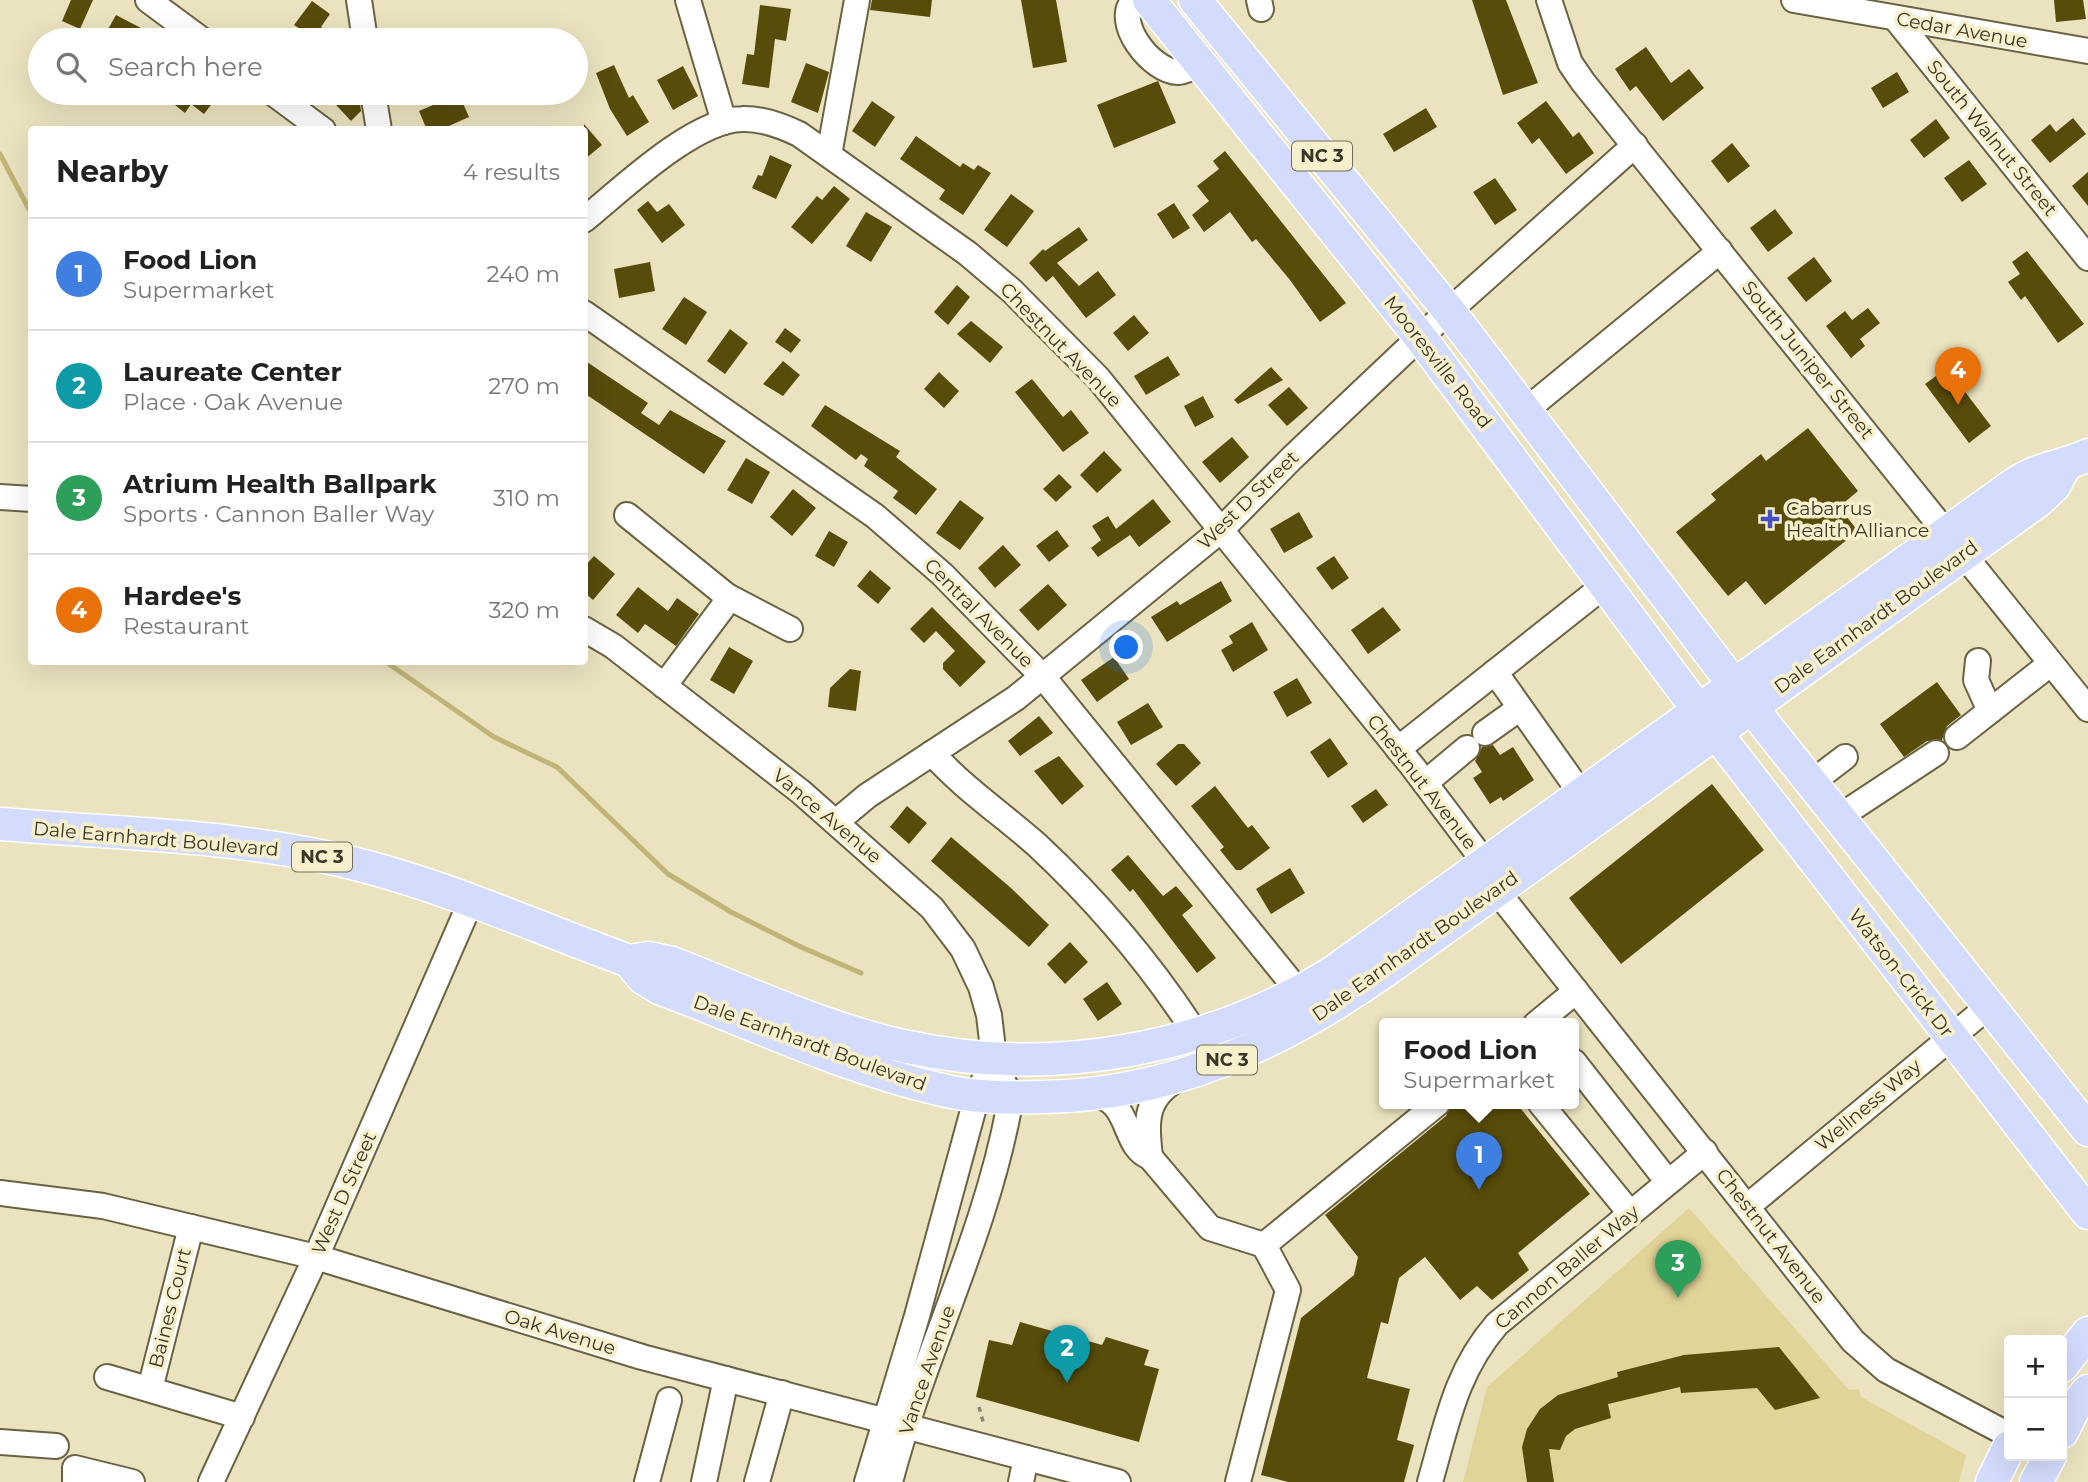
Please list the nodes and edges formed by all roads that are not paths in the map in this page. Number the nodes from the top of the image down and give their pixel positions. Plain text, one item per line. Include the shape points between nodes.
1 (359, 0) edge
2 (688, 0) edge
3 (857, 0) edge
4 (1135, 0) edge
5 (1149, 0) edge
6 (1195, 0) edge
7 (1549, 0) edge
8 (1794, 0) edge
9 (154, 2) edge
10 (1896, 19) junction
11 (187, 28) edge
12 (363, 28) edge
13 (2088, 51) edge
14 (1200, 64) junction
15 (289, 105) edge
16 (375, 105) edge
17 (724, 122) junction
18 (318, 126) edge
19 (378, 126) edge
20 (1635, 145) junction
21 (829, 155) junction
22 (588, 217) edge
23 (1720, 251) junction
24 (2088, 258) edge
25 (1449, 311) junction
26 (588, 316) edge
27 (1420, 337) junction
28 (1525, 411) junction
29 (2077, 460) edge
30 (0, 497) edge
31 (28, 499) edge
32 (627, 514) dead end
33 (1220, 531) junction
34 (1956, 543) junction
35 (1605, 585) junction
36 (727, 596) junction
37 (790, 629) dead end
38 (588, 631) edge
39 (1978, 662) dead end
40 (2050, 664) junction
41 (1494, 672) junction
42 (1044, 678) junction
43 (664, 686) junction
44 (1742, 696) junction
45 (1520, 708) junction
46 (2088, 709) edge
47 (1990, 711) junction
48 (1707, 722) junction
49 (1957, 737) dead end
50 (1398, 749) junction
51 (932, 753) junction
52 (1936, 753) dead end
53 (1845, 757) dead end
54 (1425, 783) junction
55 (1811, 783) junction
56 (1582, 795) junction
57 (1839, 817) junction
58 (836, 822) junction
59 (0, 824) edge
60 (1491, 877) junction
61 (471, 901) junction
62 (629, 961) junction
63 (1576, 991) junction
64 (1299, 992) junction
65 (1989, 1006) junction
66 (1545, 1018) edge
67 (1196, 1034) junction
68 (1950, 1036) junction
69 (994, 1058) junction
70 (1579, 1070) edge
71 (1181, 1077) junction
72 (1090, 1094) junction
73 (976, 1096) junction
74 (1010, 1098) junction
75 (1431, 1109) edge
76 (1545, 1109) edge
77 (2088, 1130) edge
78 (1705, 1152) junction
79 (1150, 1157) junction
80 (1668, 1182) junction
81 (1, 1200) edge
82 (1748, 1206) junction
83 (1630, 1213) junction
84 (2088, 1213) edge
85 (191, 1227) junction
86 (1264, 1245) junction
87 (316, 1257) junction
88 (2088, 1333) edge
89 (2067, 1360) edge
90 (107, 1377) dead end
91 (726, 1379) junction
92 (150, 1390) junction
93 (2088, 1391) edge
94 (782, 1393) junction
95 (669, 1400) dead end
96 (243, 1417) junction
97 (2067, 1421) edge
98 (896, 1423) junction
99 (2004, 1432) edge
100 (0, 1442) edge
101 (57, 1446) dead end
102 (2004, 1457) edge
103 (1026, 1458) junction
104 (75, 1482) edge
105 (132, 1482) edge
106 (211, 1482) edge
107 (647, 1482) edge
108 (704, 1482) edge
109 (757, 1482) edge
110 (867, 1482) edge
111 (890, 1482) edge
112 (1021, 1482) edge
113 (1118, 1482) edge
114 (1238, 1482) edge
115 (1430, 1482) edge
116 (1992, 1482) edge

1 - 12 street
2 - 17 street
3 - 21 street
4 - 14 street via 1128,6 1127,24 1151,61 1179,72
5 - 14 main road, Mooresville Road
6 - 25 main road, Mooresville Road / NC 3
7 - 20 street, South Juniper Street via 1570,62
8 - 10 street, Cedar Avenue
9 - 11 street
10 - 13 street, Cedar Avenue
10 - 24 street, South Walnut Street
14 - 27 main road, Mooresville Road
15 - 18 street
16 - 19 street
17 - 21 street, Chestnut Avenue via 742,119 779,125
17 - 22 street, Chestnut Avenue via 669,152
20 - 23 street, South Juniper Street
20 - 25 street, West D Street
21 - 33 street, Chestnut Avenue via 967,253 1012,292 1098,378
23 - 28 street
23 - 34 street, South Juniper Street
25 - 27 street, West D Street
25 - 28 main road, Mooresville Road
26 - 42 street, Central Avenue via 875,516 942,574
27 - 33 street, West D Street
27 - 35 main road, Mooresville Road
28 - 44 main road, Mooresville Road
29 - 34 main road, Dale Earnhardt Boulevard via 2043,497
30 - 31 street
32 - 36 street
33 - 42 street, West D Street
33 - 50 street, Chestnut Avenue
34 - 40 street, South Juniper Street
34 - 44 main road, Dale Earnhardt Boulevard
35 - 41 street
35 - 48 main road, Mooresville Road
36 - 37 street
36 - 43 street
38 - 43 street, Vance Avenue
39 - 47 street via 1976,680
40 - 46 street, South Juniper Street
40 - 47 street
41 - 45 street
41 - 50 street
42 - 51 street, West D Street
42 - 64 street, Central Avenue
43 - 58 street, Vance Avenue
44 - 48 main road, Dale Earnhardt Boulevard / NC 3
44 - 55 main road
45 - 54 street
45 - 56 street
47 - 49 street
48 - 56 main road, Dale Earnhardt Boulevard / NC 3
48 - 60 main road, Dale Earnhardt Boulevard / NC 3
48 - 68 main road, Watson-Crick Dr
50 - 54 street, Chestnut Avenue
51 - 58 street, West D Street
51 - 67 street via 1038,847 1105,916
52 - 57 street
53 - 55 street
54 - 60 street, Chestnut Avenue
55 - 57 main road
56 - 60 main road, Dale Earnhardt Boulevard / NC 3
57 - 65 main road
58 - 69 street, Vance Avenue via 932,908 963,949 986,1001
59 - 61 main road, Dale Earnhardt Boulevard / NC 3 via 307,854 363,866
60 - 63 street, Chestnut Avenue
60 - 64 main road, Dale Earnhardt Boulevard / NC 3
60 - 71 main road, Dale Earnhardt Boulevard / NC 3 via 1372,980 1243,1054
61 - 62 main road, Dale Earnhardt Boulevard / NC 3
61 - 87 street, West D Street
62 - 69 main road, Dale Earnhardt Boulevard / NC 3 via 648,958 672,963 876,1039
62 - 73 main road, Dale Earnhardt Boulevard / NC 3 via 659,988 876,1071
63 - 66 street
63 - 78 street, Chestnut Avenue
64 - 67 main road, Dale Earnhardt Boulevard / NC 3
65 - 68 street, Wellness Way
65 - 77 main road
67 - 69 main road, Dale Earnhardt Boulevard / NC 3 via 1099,1055
68 - 82 street, Wellness Way
68 - 84 main road, Watson-Crick Dr
69 - 73 street, Vance Avenue
69 - 74 street, Vance Avenue
70 - 80 street
71 - 72 main road, Dale Earnhardt Boulevard / NC 3
71 - 79 street via 1160,1093 1150,1111 1146,1136
72 - 74 main road, Dale Earnhardt Boulevard / NC 3
72 - 79 street via 1115,1105 1140,1149
73 - 74 main road, Dale Earnhardt Boulevard / NC 3
73 - 98 street, Vance Avenue via 918,1316
74 - 98 street, Vance Avenue via 978,1225
75 - 86 street
76 - 83 street
78 - 80 street, Cannon Baller Way
78 - 82 street, Chestnut Avenue
79 - 86 street via 1210,1228
80 - 83 street, Cannon Baller Way
81 - 85 street, Oak Avenue via 103,1206
82 - 99 street, Chestnut Avenue via 1853,1341 1886,1370
83 - 115 street, Cannon Baller Way via 1479,1344 1459,1382
85 - 87 street, Oak Avenue
85 - 92 street, Baines Court
86 - 114 street via 1288,1290
87 - 91 street, Oak Avenue
87 - 96 street, West D Street
88 - 89 main road
90 - 92 street
91 - 94 street, Oak Avenue
91 - 108 street
92 - 96 street
93 - 97 main road
94 - 98 street, Oak Avenue
94 - 109 street
95 - 107 street
96 - 106 street, West D Street
98 - 103 street, Oak Avenue
98 - 110 street, Vance Avenue
98 - 111 street, Vance Avenue
100 - 101 street
102 - 116 main road
103 - 112 street
103 - 113 street, Oak Avenue
104 - 105 street via 75,1468

